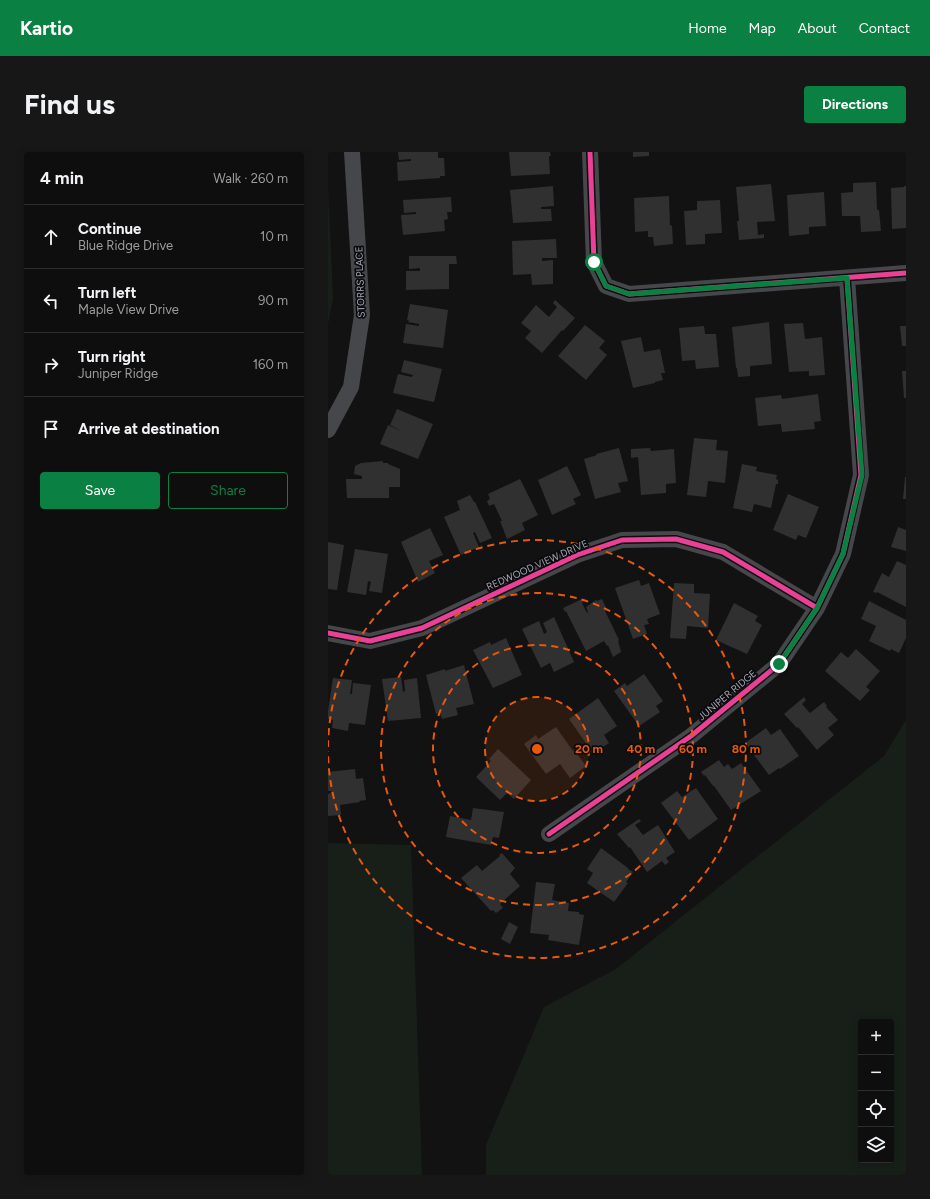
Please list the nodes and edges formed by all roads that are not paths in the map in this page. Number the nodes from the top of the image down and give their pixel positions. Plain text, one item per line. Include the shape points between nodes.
1 (352, 152) edge
2 (590, 152) edge
3 (906, 274) edge
4 (847, 278) junction
5 (328, 430) edge
6 (817, 608) junction
7 (328, 633) edge
8 (549, 834) dead end

1 - 5 street, STORRS PLACE via 362,315 351,387
2 - 4 street via 594,262 606,286 629,294
3 - 4 street
4 - 6 street, JUNIPER RIDGE via 862,475 843,554
6 - 7 street, REDWOOD VIEW DRIVE via 723,552 676,539 622,540 577,555 422,628 370,641
6 - 8 street, JUNIPER RIDGE via 779,664 691,736

